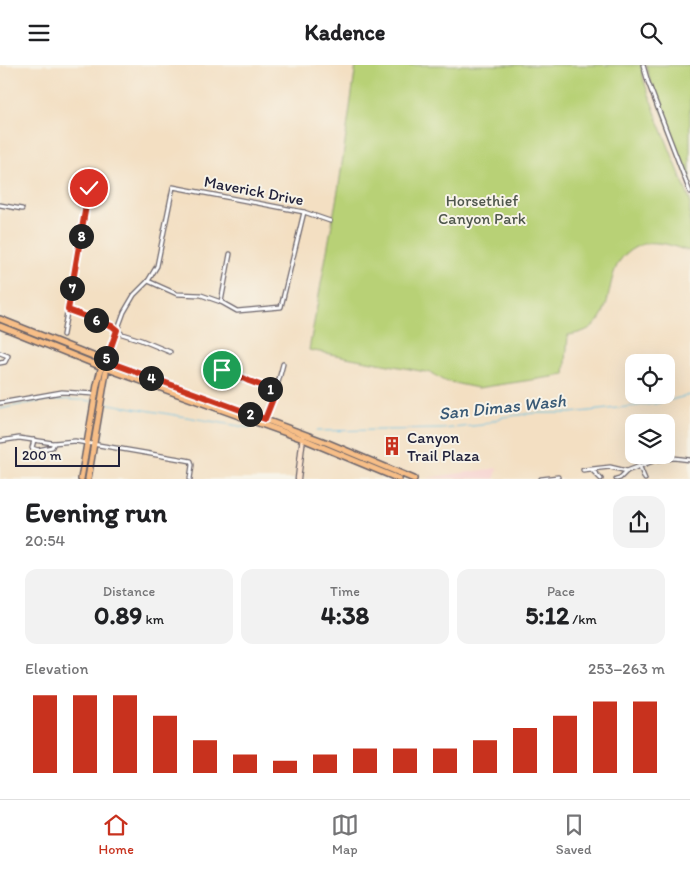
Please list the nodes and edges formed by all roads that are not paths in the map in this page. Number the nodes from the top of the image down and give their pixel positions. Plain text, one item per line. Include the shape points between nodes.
1 (643, 65) edge
2 (89, 188) dead end
3 (690, 192) edge
4 (0, 205) edge
5 (22, 209) dead end
6 (304, 212) junction
7 (330, 221) dead end
8 (230, 254) dead end
9 (148, 281) junction
10 (221, 301) junction
11 (68, 310) junction
12 (0, 319) edge
13 (0, 326) edge
14 (117, 330) junction
15 (63, 335) dead end
16 (170, 351) dead end
17 (0, 353) edge
18 (106, 361) junction
19 (0, 363) edge
20 (283, 364) dead end
21 (101, 367) junction
22 (107, 369) junction
23 (207, 371) dead end
24 (276, 391) junction
25 (97, 400) junction
26 (0, 403) edge
27 (264, 422) junction
28 (303, 437) junction
29 (34, 440) junction
30 (0, 441) edge
31 (54, 443) junction
32 (91, 443) junction
33 (690, 460) edge
34 (640, 467) junction
35 (592, 469) junction
36 (583, 470) dead end
37 (627, 471) junction
38 (558, 477) dead end
39 (411, 478) edge
40 (81, 479) edge
41 (88, 479) edge
42 (190, 479) edge
43 (298, 479) edge
44 (399, 479) edge
45 (544, 479) edge
46 (601, 479) edge
47 (616, 479) edge
48 (645, 479) edge

1 - 3 street
2 - 11 street
4 - 5 street
6 - 7 street, Maverick Drive
6 - 9 street, Maverick Drive via 173,187 157,266
6 - 10 street via 281,307 237,311
8 - 10 street
9 - 10 street via 177,294 201,295
9 - 14 street via 134,295
11 - 14 street
11 - 15 street
12 - 18 main road
13 - 21 main road
14 - 16 street
14 - 18 street
17 - 19 street via 8,356 5,362
18 - 21 main road
18 - 22 main road
18 - 27 main road
20 - 24 street
21 - 22 main road
21 - 25 main road
22 - 25 main road
22 - 27 main road
23 - 24 street via 229,371
24 - 27 street
25 - 26 street via 62,392
25 - 32 main road
27 - 28 main road
28 - 39 main road
28 - 43 main road
28 - 44 main road
29 - 30 street via 19,437
29 - 31 street
29 - 31 street via 34,450 52,447
31 - 32 street
32 - 40 main road
32 - 41 main road
32 - 42 street via 191,461
33 - 34 street via 656,460
34 - 37 street
34 - 48 street
35 - 36 street
35 - 37 street via 610,467
35 - 46 street
37 - 47 street
38 - 45 street

